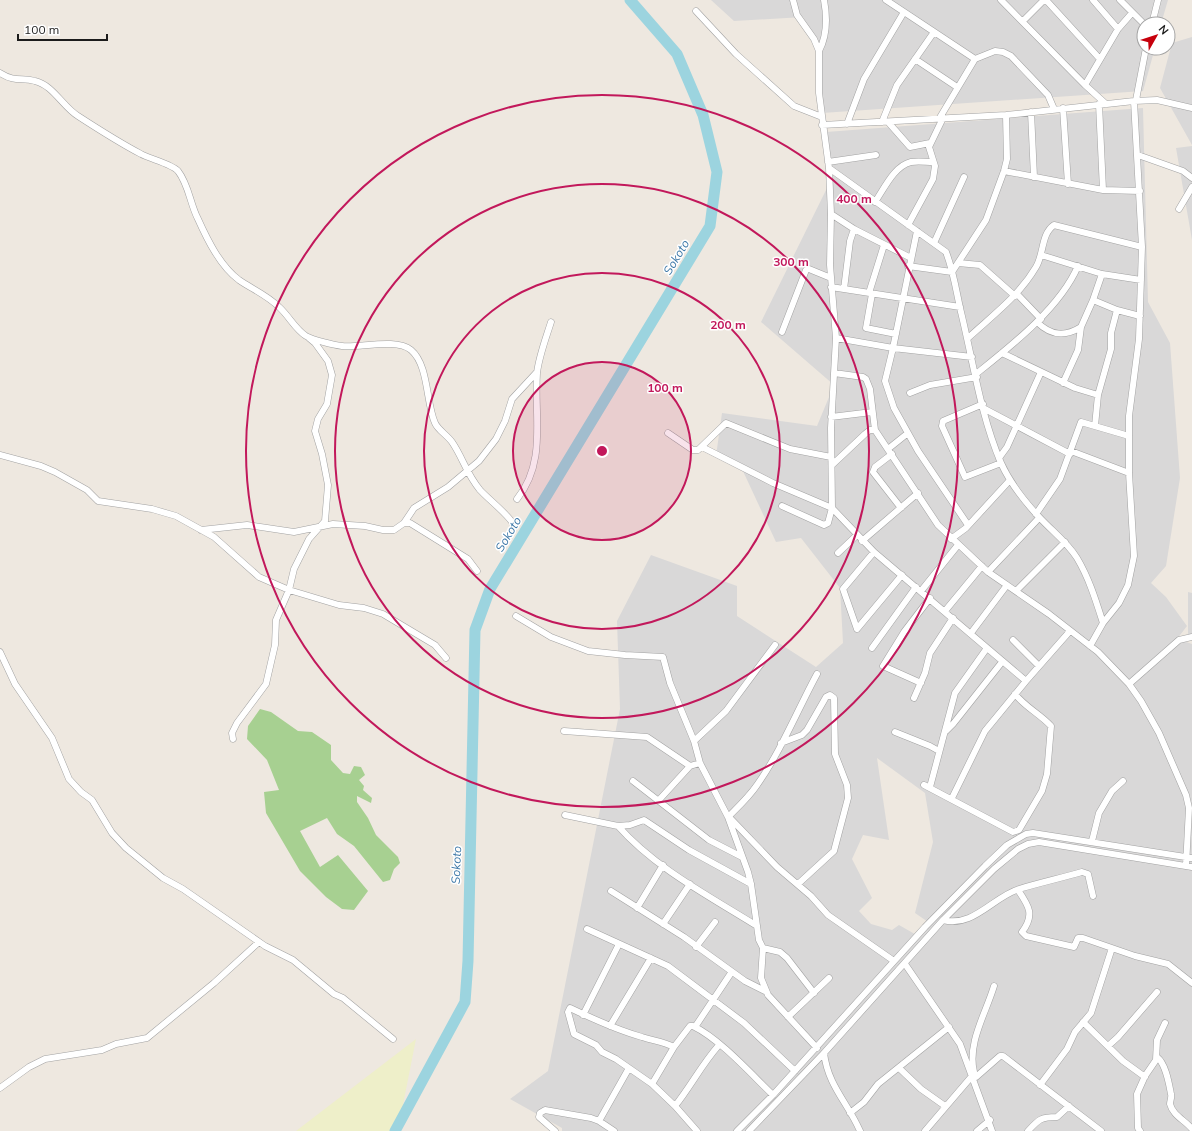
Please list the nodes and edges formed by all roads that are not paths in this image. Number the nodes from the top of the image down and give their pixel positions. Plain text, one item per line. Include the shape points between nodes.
1 (793, 0) edge
2 (824, 0) edge
3 (886, 0) edge
4 (1001, 0) edge
5 (1045, 0) edge
6 (1092, 0) edge
7 (1120, 0) edge
8 (1156, 1) edge
9 (696, 11) dead end
10 (904, 12) junction
11 (1132, 13) junction
12 (1153, 16) edge
13 (1136, 17) edge
14 (1023, 21) junction
15 (1118, 29) junction
16 (934, 32) junction
17 (819, 51) junction
18 (1144, 56) edge
19 (1099, 58) junction
20 (915, 59) junction
21 (975, 59) junction
22 (0, 73) edge
23 (1085, 85) junction
24 (957, 87) junction
25 (1135, 100) junction
26 (1102, 104) junction
27 (1063, 108) junction
28 (1192, 108) edge
29 (1054, 109) junction
30 (1031, 112) junction
31 (1006, 115) junction
32 (822, 117) junction
33 (941, 118) junction
34 (885, 122) junction
35 (847, 124) junction
36 (822, 125) junction
37 (930, 143) junction
38 (1138, 154) junction
39 (876, 155) dead end
40 (933, 162) junction
41 (828, 165) junction
42 (1004, 171) junction
43 (964, 177) dead end
44 (1034, 177) junction
45 (1192, 178) edge
46 (1068, 184) junction
47 (1192, 187) edge
48 (1103, 190) junction
49 (1140, 191) junction
50 (876, 202) junction
51 (1179, 209) dead end
52 (831, 214) junction
53 (908, 225) junction
54 (854, 229) junction
55 (917, 231) junction
56 (934, 243) junction
57 (884, 246) junction
58 (1142, 248) junction
59 (1041, 255) junction
60 (911, 258) junction
61 (958, 264) junction
62 (908, 266) junction
63 (1078, 266) junction
64 (952, 272) junction
65 (1102, 274) junction
66 (831, 278) junction
67 (1141, 280) junction
68 (831, 287) junction
69 (844, 289) junction
70 (870, 294) junction
71 (1016, 295) junction
72 (902, 299) junction
73 (1093, 300) junction
74 (960, 307) junction
75 (1117, 310) junction
76 (1140, 316) junction
77 (1039, 320) junction
78 (551, 322) dead end
79 (1081, 327) junction
80 (782, 332) dead end
81 (896, 334) junction
82 (307, 337) junction
83 (836, 338) junction
84 (968, 338) junction
85 (893, 348) junction
86 (1002, 353) junction
87 (972, 357) junction
88 (538, 372) junction
89 (834, 372) junction
90 (1041, 372) junction
91 (976, 376) junction
92 (1064, 383) junction
93 (910, 393) dead end
94 (1098, 395) junction
95 (983, 406) junction
96 (872, 412) junction
97 (831, 417) junction
98 (1016, 426) junction
99 (1094, 426) junction
100 (875, 430) junction
101 (668, 433) dead end
102 (908, 433) junction
103 (1129, 436) junction
104 (702, 447) junction
105 (890, 451) junction
106 (1070, 452) junction
107 (0, 455) edge
108 (831, 457) junction
109 (1000, 460) junction
110 (832, 465) junction
111 (466, 471) junction
112 (1129, 473) junction
113 (1010, 480) junction
114 (918, 493) junction
115 (517, 499) dead end
116 (782, 506) dead end
117 (832, 508) junction
118 (901, 508) junction
119 (1038, 516) junction
120 (404, 523) junction
121 (513, 524) dead end
122 (321, 526) junction
123 (968, 526) junction
124 (201, 530) junction
125 (857, 535) junction
126 (951, 539) junction
127 (862, 541) junction
128 (1065, 542) junction
129 (958, 545) junction
130 (874, 552) junction
131 (838, 553) dead end
132 (982, 566) junction
133 (477, 572) dead end
134 (988, 572) junction
135 (902, 575) junction
136 (1007, 585) junction
137 (918, 589) junction
138 (289, 590) junction
139 (1016, 591) junction
140 (930, 598) junction
141 (945, 611) junction
142 (516, 616) dead end
143 (953, 618) junction
144 (1103, 623) junction
145 (1070, 631) junction
146 (971, 633) junction
147 (1192, 637) edge
148 (1013, 640) dead end
149 (775, 646) dead end
150 (1090, 646) junction
151 (872, 648) dead end
152 (987, 648) junction
153 (0, 652) edge
154 (446, 658) dead end
155 (1002, 662) junction
156 (1039, 666) junction
157 (817, 674) dead end
158 (1026, 681) junction
159 (921, 683) junction
160 (1129, 684) junction
161 (1015, 694) junction
162 (914, 698) dead end
163 (564, 731) dead end
164 (946, 731) junction
165 (895, 732) dead end
166 (233, 739) dead end
167 (694, 741) junction
168 (781, 743) junction
169 (939, 751) junction
170 (700, 763) junction
171 (690, 766) junction
172 (633, 781) dead end
173 (1124, 781) dead end
174 (952, 798) junction
175 (659, 800) junction
176 (565, 815) dead end
177 (728, 817) junction
178 (618, 826) junction
179 (1092, 841) junction
180 (742, 858) junction
181 (1190, 858) edge
182 (663, 866) junction
183 (1189, 867) edge
184 (690, 884) junction
185 (752, 884) junction
186 (798, 884) junction
187 (1018, 890) junction
188 (611, 891) dead end
189 (1093, 896) dead end
190 (637, 908) junction
191 (943, 920) junction
192 (715, 922) dead end
193 (663, 924) junction
194 (756, 926) junction
195 (587, 929) dead end
196 (259, 942) junction
197 (619, 944) junction
198 (696, 946) junction
199 (763, 948) junction
200 (1110, 948) junction
201 (651, 958) junction
202 (894, 961) junction
203 (905, 964) junction
204 (731, 973) junction
205 (829, 978) dead end
206 (1192, 983) edge
207 (994, 986) dead end
208 (765, 991) junction
209 (1157, 992) dead end
210 (814, 993) junction
211 (711, 1000) junction
212 (583, 1015) junction
213 (788, 1017) junction
214 (1083, 1022) junction
215 (1165, 1023) dead end
216 (610, 1026) junction
217 (695, 1027) junction
218 (949, 1027) junction
219 (393, 1039) dead end
220 (719, 1045) junction
221 (1108, 1046) junction
222 (674, 1047) junction
223 (818, 1048) junction
224 (824, 1054) junction
225 (1157, 1057) junction
226 (629, 1068) junction
227 (899, 1068) junction
228 (795, 1071) junction
229 (974, 1076) junction
230 (1144, 1077) junction
231 (652, 1084) junction
232 (1040, 1085) junction
233 (0, 1088) edge
234 (773, 1095) junction
235 (675, 1106) junction
236 (945, 1106) junction
237 (1069, 1106) junction
238 (850, 1114) junction
239 (990, 1120) junction
240 (599, 1121) junction
241 (1192, 1129) edge
242 (555, 1131) edge
243 (614, 1131) edge
244 (697, 1131) edge
245 (736, 1131) edge
246 (749, 1131) edge
247 (860, 1131) edge
248 (925, 1131) edge
249 (977, 1131) edge
250 (992, 1131) edge
251 (1028, 1131) edge
252 (1101, 1131) edge
253 (1140, 1131) edge

1 - 17 street via 797,15
2 - 17 street via 824,42
3 - 10 street
4 - 14 street
5 - 14 street
5 - 19 street
6 - 15 street
7 - 11 street
8 - 12 street
9 - 32 street via 736,54 794,106
10 - 16 street
10 - 35 street via 864,79
11 - 13 street
11 - 15 street
14 - 23 street
15 - 19 street
16 - 20 street
16 - 21 street
17 - 32 street
18 - 25 street
19 - 23 street
20 - 24 street
20 - 34 street via 897,85
21 - 24 street
21 - 29 street via 995,50 1007,54 1048,94
22 - 82 street via 14,81 36,81 50,90 76,115 143,155 177,170 186,184 197,219 226,266 238,279 279,307
23 - 26 street
24 - 33 street
25 - 26 street
25 - 28 street via 1157,100
25 - 38 street
26 - 27 street
26 - 48 street
27 - 29 street
27 - 46 street
29 - 30 street
30 - 31 street
30 - 44 street
31 - 33 street
31 - 42 street via 1007,159
32 - 36 street
33 - 34 street
33 - 37 street
34 - 35 street
34 - 37 street via 910,147
35 - 36 street
36 - 41 street
37 - 40 street
38 - 45 street via 1183,171
38 - 49 street
39 - 41 street
40 - 50 street via 906,164 894,174
40 - 53 street via 934,179
41 - 50 street
41 - 52 street
42 - 44 street
42 - 61 street via 986,220
43 - 56 street
44 - 46 street
46 - 48 street
47 - 51 street
48 - 49 street
49 - 58 street
50 - 53 street
52 - 54 street
52 - 66 street
53 - 55 street
54 - 57 street
54 - 69 street
55 - 56 street
55 - 60 street
56 - 64 street via 946,252
57 - 60 street
57 - 70 street
58 - 59 street via 1054,225 1046,234
58 - 67 street
59 - 63 street
59 - 71 street
60 - 62 street
61 - 64 street
61 - 71 street via 980,265
62 - 64 street
62 - 72 street
63 - 65 street
63 - 77 street via 1072,280
64 - 74 street
65 - 67 street
65 - 73 street
66 - 68 street
66 - 80 street via 806,270
67 - 76 street
68 - 69 street
68 - 83 street
69 - 70 street
70 - 72 street
70 - 81 street via 866,328
71 - 77 street
71 - 84 street
72 - 74 street
72 - 81 street
73 - 75 street
73 - 79 street
74 - 84 street
75 - 76 street
75 - 94 street via 1111,333 1111,350
76 - 103 street
77 - 79 street via 1044,329 1053,332 1069,334
77 - 86 street
78 - 88 street
79 - 92 street via 1078,350
81 - 85 street
82 - 111 street via 342,346 401,345 412,351 427,384 436,426 453,443
82 - 122 street via 328,362 332,375 327,404 318,419 315,431 328,485 325,521
83 - 85 street
83 - 89 street
84 - 87 street
85 - 87 street
85 - 102 street via 885,381 894,408
86 - 90 street
86 - 91 street
87 - 91 street
88 - 111 street via 512,399 496,439 479,461
88 - 115 street via 536,457 528,486
89 - 96 street via 865,378 870,389
89 - 97 street
90 - 92 street
90 - 98 street
91 - 93 street via 930,385
91 - 95 street
92 - 94 street
94 - 99 street
95 - 98 street
95 - 109 street
95 - 109 street via 943,421 942,426 965,477
96 - 97 street
96 - 100 street
97 - 108 street
98 - 106 street
98 - 109 street
99 - 103 street
99 - 106 street via 1081,422
100 - 105 street
100 - 110 street via 865,434
101 - 104 street via 693,450
102 - 105 street
102 - 123 street
103 - 112 street
104 - 108 street via 726,423 790,449
104 - 117 street via 772,483
105 - 114 street
105 - 118 street via 873,469
106 - 112 street
106 - 119 street via 1060,479
107 - 124 street via 55,472 87,490 98,501 165,512
108 - 110 street
109 - 113 street
110 - 117 street
111 - 120 street via 443,490 414,508
111 - 121 street via 479,489 510,518
112 - 144 street via 1134,556 1128,585 1119,603
113 - 119 street
113 - 123 street
114 - 118 street
114 - 126 street via 938,525
116 - 117 street via 824,525 828,523
117 - 125 street
118 - 127 street
119 - 128 street
119 - 134 street
120 - 122 street via 394,530 365,526
120 - 133 street via 410,523 468,559
122 - 124 street via 294,532 247,525
122 - 138 street via 302,550
123 - 126 street
124 - 138 street via 231,550 243,565 259,577
125 - 127 street
125 - 131 street
126 - 129 street
127 - 130 street
128 - 139 street
128 - 144 street via 1088,579
129 - 132 street
129 - 137 street
130 - 135 street
130 - 135 street via 843,589 857,630
132 - 134 street
132 - 141 street
134 - 136 street
135 - 137 street
136 - 139 street
136 - 146 street
137 - 140 street
137 - 151 street
138 - 154 street via 339,605 364,608 383,614 435,645
138 - 166 street via 276,620 275,645 266,684 240,719 232,733
139 - 145 street
140 - 141 street
140 - 159 street via 904,632 883,666
141 - 143 street
142 - 167 street via 551,637 588,651 625,656 663,657 670,683
143 - 146 street
143 - 159 street via 930,653
144 - 150 street
145 - 150 street
145 - 156 street
146 - 152 street
147 - 160 street via 1179,640
148 - 156 street
149 - 167 street via 726,711
150 - 160 street
152 - 155 street
152 - 164 street via 954,693
153 - 196 street via 15,684 52,738 69,779 92,800 112,833 163,878
155 - 158 street
155 - 164 street
156 - 158 street
157 - 168 street
158 - 161 street
159 - 162 street
160 - 181 street via 1159,733 1186,794 1189,808
161 - 174 street via 985,731
161 - 174 street via 1051,726 1047,774 1042,791 1019,830 1013,832
163 - 171 street via 647,737
164 - 169 street
165 - 169 street
167 - 170 street
168 - 177 street via 757,784
168 - 186 street via 804,733 826,697 834,698 835,754 847,785 848,798 834,851
169 - 174 street via 927,786
170 - 171 street
170 - 177 street
171 - 175 street
172 - 175 street
173 - 179 street via 1109,794 1099,813
175 - 180 street via 709,840
176 - 178 street
177 - 180 street
177 - 186 street via 777,867
178 - 182 street via 638,847
178 - 185 street via 644,820 688,850
179 - 181 street
179 - 202 street via 1033,833 1018,838 984,866
180 - 185 street
181 - 183 street
182 - 184 street
182 - 190 street
183 - 191 street via 1034,842 1018,849 994,868
184 - 193 street
184 - 194 street
185 - 194 street
186 - 202 street via 833,919
187 - 189 street via 1086,872 1090,878
187 - 191 street via 976,914 955,921
187 - 200 street via 1030,915 1023,934 1074,947 1079,937
188 - 190 street
190 - 193 street
191 - 203 street
192 - 198 street
193 - 198 street
194 - 199 street
195 - 197 street
196 - 219 street via 294,960
196 - 233 street via 147,1038 116,1044 102,1050 45,1059
197 - 201 street
197 - 212 street
198 - 204 street
199 - 208 street via 761,978
199 - 210 street via 780,952 787,958
200 - 206 street via 1168,964
200 - 214 street via 1088,1019
201 - 211 street via 668,966
201 - 216 street
202 - 223 street
203 - 218 street
203 - 224 street
204 - 208 street
204 - 211 street
205 - 210 street
207 - 229 street via 974,1040
208 - 213 street
209 - 221 street
210 - 213 street
211 - 217 street
211 - 228 street via 744,1023
212 - 216 street
212 - 226 street via 570,1008 568,1012 573,1033 590,1041 602,1052
213 - 223 street
214 - 221 street
214 - 232 street via 1067,1049
215 - 225 street via 1157,1040
216 - 222 street
217 - 220 street
217 - 222 street via 690,1026
218 - 227 street
218 - 229 street via 960,1044
220 - 234 street
220 - 235 street
221 - 230 street
222 - 231 street
223 - 228 street
224 - 238 street via 829,1076
224 - 246 street
225 - 230 street
225 - 241 street via 1168,1079 1172,1095 1170,1103 1177,1117
226 - 231 street
226 - 240 street
227 - 236 street via 921,1089
227 - 238 street via 878,1084 864,1102
228 - 234 street
229 - 232 street via 1003,1056
229 - 236 street
229 - 239 street
230 - 253 street via 1136,1096
231 - 235 street
232 - 237 street
234 - 245 street
235 - 244 street
236 - 248 street
237 - 251 street via 1057,1117 1044,1117 1039,1120
237 - 252 street
238 - 247 street
239 - 249 street
239 - 250 street
240 - 242 street via 544,1110 539,1117
240 - 243 street

